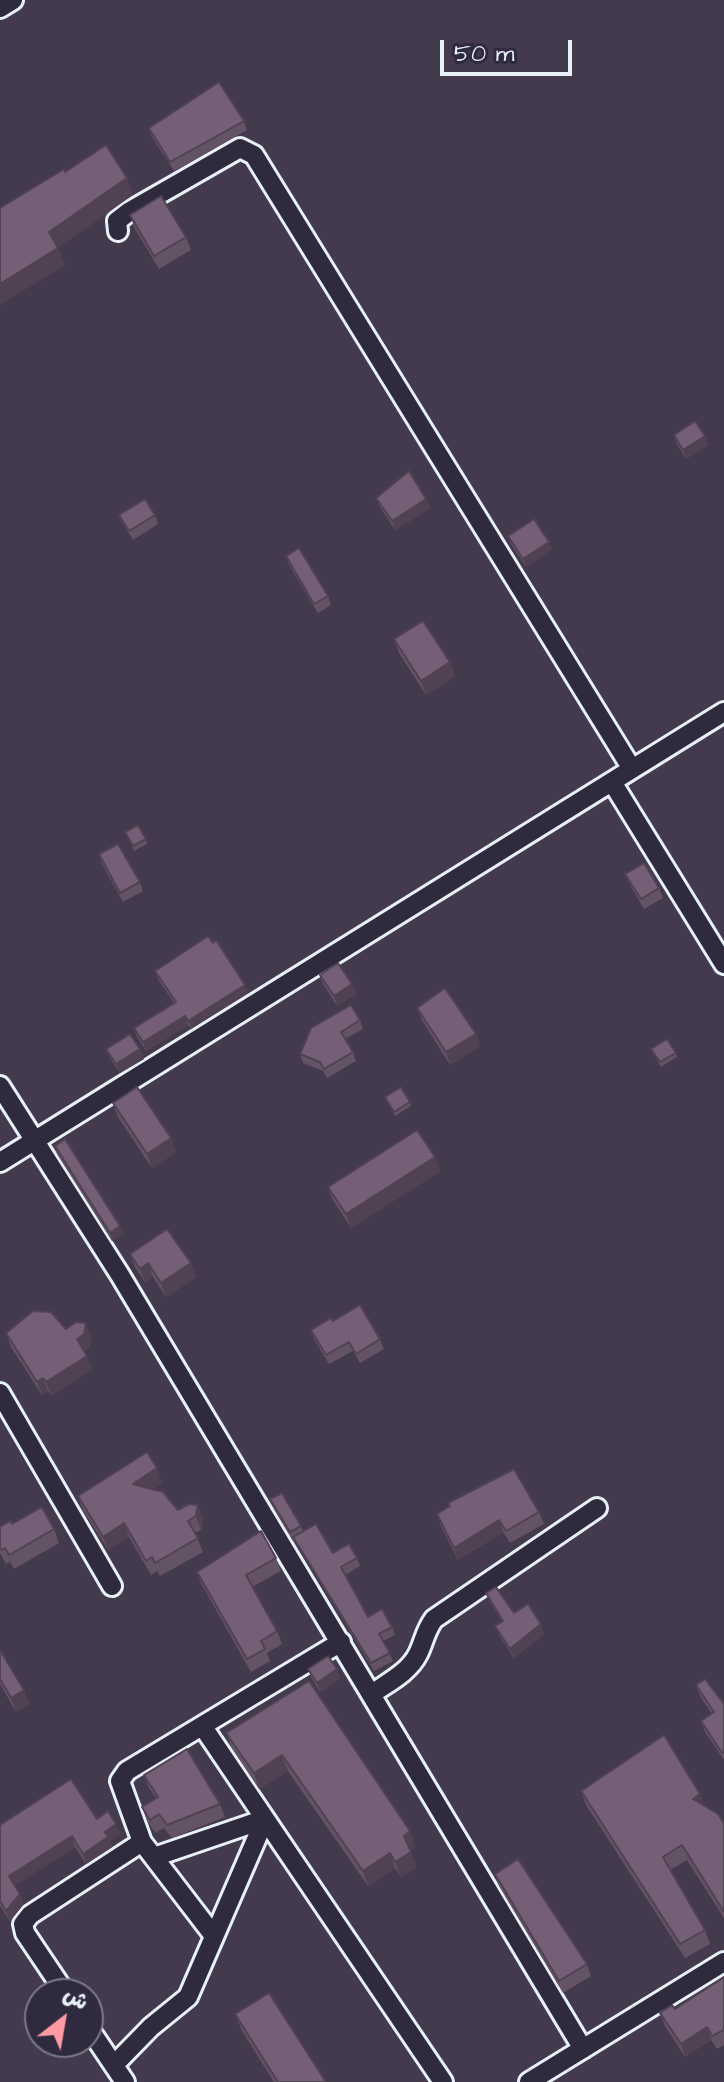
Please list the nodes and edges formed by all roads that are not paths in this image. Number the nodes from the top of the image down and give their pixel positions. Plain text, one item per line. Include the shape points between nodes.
1 (13, 0) edge
2 (0, 8) edge
3 (118, 231) dead end
4 (724, 712) edge
5 (632, 769) junction
6 (612, 782) junction
7 (724, 964) edge
8 (0, 1086) edge
9 (34, 1141) junction
10 (0, 1162) edge
11 (0, 1393) edge
12 (597, 1508) dead end
13 (112, 1586) dead end
14 (341, 1642) junction
15 (373, 1693) junction
16 (203, 1727) junction
17 (265, 1819) junction
18 (148, 1849) junction
19 (214, 1936) junction
20 (724, 1962) edge
21 (55, 1978) edge
22 (583, 2049) junction
23 (104, 2050) edge
24 (114, 2065) junction
25 (125, 2082) edge
26 (443, 2082) edge
27 (529, 2082) edge

1 - 2 street
3 - 5 street via 117,221 130,211 240,148 254,155
4 - 5 street
5 - 6 street
6 - 7 street
6 - 9 street
8 - 9 street
9 - 10 street
9 - 14 street
11 - 13 street
12 - 15 street via 434,1619 406,1670
14 - 15 street
14 - 16 street
15 - 22 street
16 - 17 street
16 - 18 street via 122,1775 120,1786
17 - 18 street
17 - 19 street
17 - 26 street
18 - 19 street
18 - 21 street via 30,1915 23,1924
19 - 24 street via 188,1997
20 - 22 street
22 - 27 street
23 - 24 street
24 - 25 street

